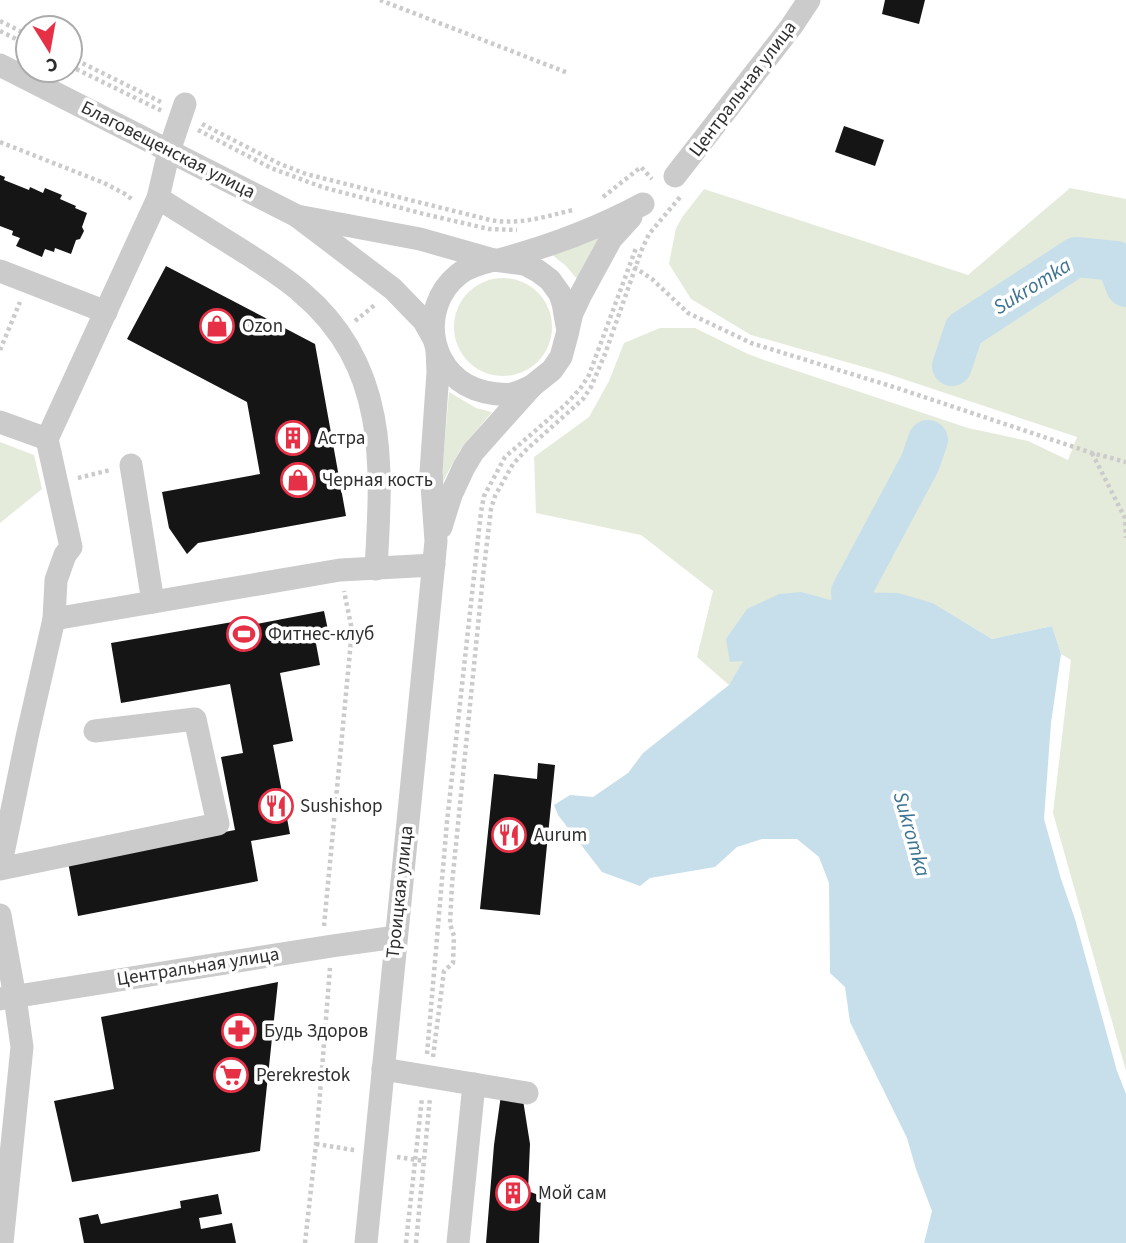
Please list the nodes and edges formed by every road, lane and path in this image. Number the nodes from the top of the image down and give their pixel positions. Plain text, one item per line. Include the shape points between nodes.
1 (380, 0) edge
2 (809, 0) edge
3 (84, 64) edge
4 (0, 65) edge
5 (84, 72) edge
6 (568, 74) dead end
7 (182, 112) junction
8 (0, 142) edge
9 (169, 150) junction
10 (646, 171) dead end
11 (676, 176) dead end
12 (597, 200) dead end
13 (155, 205) junction
14 (673, 205) dead end
15 (578, 208) dead end
16 (297, 216) junction
17 (519, 230) dead end
18 (638, 241) dead end
19 (497, 260) junction
20 (632, 266) junction
21 (0, 271) edge
22 (29, 282) junction
23 (106, 312) junction
24 (568, 331) junction
25 (435, 344) junction
26 (0, 350) edge
27 (532, 386) junction
28 (0, 422) edge
29 (47, 439) junction
30 (1092, 453) junction
31 (1126, 462) edge
32 (131, 465) joint
33 (71, 480) dead end
34 (1126, 538) edge
35 (436, 541) junction
36 (434, 565) junction
37 (376, 569) junction
38 (340, 570) junction
39 (153, 602) junction
40 (54, 619) junction
41 (96, 731) dead end
42 (0, 869) edge
43 (0, 915) edge
44 (396, 937) junction
45 (332, 946) junction
46 (8, 998) edge
47 (383, 1069) junction
48 (439, 1075) junction
49 (474, 1084) junction
50 (527, 1093) dead end
51 (2, 1243) edge
52 (305, 1243) edge
53 (366, 1243) edge
54 (406, 1243) edge
55 (416, 1243) edge
56 (458, 1243) edge

1 - 6 path
2 - 11 street, Центральная улица
3 - 7 path
4 - 9 street, Благовещенская улица
5 - 7 path
7 - 9 street
7 - 15 path via 306,174 490,220 527,222
7 - 17 path via 271,168 299,180 424,215 489,229
8 - 13 path
9 - 13 street
9 - 16 street, Благовещенская улица
10 - 12 path via 641,167
13 - 23 street
13 - 37 street via 284,278 321,310 350,349 368,391 377,439
14 - 20 path via 649,234
16 - 19 street via 420,239
16 - 25 street via 393,289 424,321
18 - 20 path
19 - 24 street via 525,264 550,280 564,303
19 - 24 street via 587,231 643,205 611,239 576,304
19 - 25 street via 477,264 449,283 435,310
20 - 30 path via 688,313 751,343
20 - 48 path via 591,387 513,464 491,509 452,884 453,963 444,971
20 - 48 path via 585,382 505,457 484,496 447,822 434,983
21 - 22 street
22 - 23 street
22 - 26 path
23 - 29 street
24 - 27 street via 561,357
25 - 27 street via 447,368 466,386 495,394 512,394
25 - 35 street via 438,372 431,472
27 - 35 street via 464,467
28 - 29 street
29 - 40 street via 71,547 56,580
30 - 31 path
30 - 34 path via 1125,518
32 - 33 path
32 - 39 street
35 - 36 street, Троицкая улица
36 - 37 street
36 - 44 street, Троицкая улица
37 - 38 street
38 - 39 street
38 - 45 path via 352,629 324,928
39 - 40 street
40 - 42 street
41 - 42 street via 195,719 218,824
43 - 46 street
44 - 45 street, Центральная улица
44 - 47 street, Троицкая улица
45 - 46 street, Центральная улица
45 - 52 path
46 - 51 street via 20,1026 21,1058
47 - 48 street
47 - 53 street, Троицкая улица
48 - 49 street
48 - 54 path
48 - 55 path
49 - 50 street
49 - 56 street

